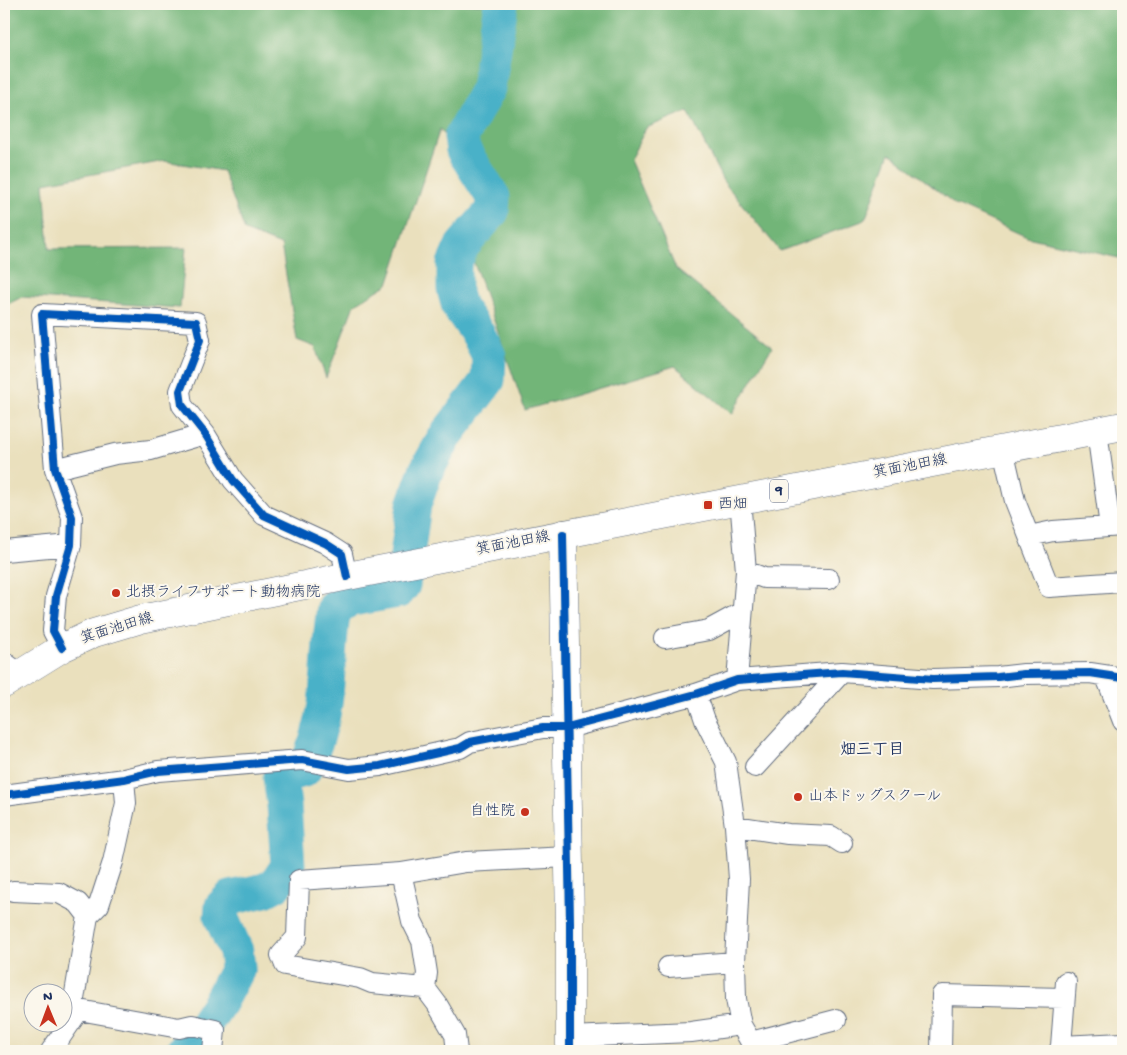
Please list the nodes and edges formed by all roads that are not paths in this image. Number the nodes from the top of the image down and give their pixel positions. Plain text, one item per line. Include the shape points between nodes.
1 (1110, 428) edge
2 (205, 434) junction
3 (1003, 448) junction
4 (55, 469) junction
5 (1115, 489) edge
6 (740, 499) junction
7 (1117, 526) edge
8 (563, 534) junction
9 (1029, 536) junction
10 (71, 545) junction
11 (4, 551) edge
12 (746, 571) junction
13 (352, 576) junction
14 (829, 578) dead end
15 (1123, 582) edge
16 (742, 612) junction
17 (675, 630) dead end
18 (62, 648) junction
19 (842, 672) junction
20 (9, 673) edge
21 (1115, 678) edge
22 (737, 680) junction
23 (696, 694) junction
24 (1123, 721) edge
25 (566, 728) junction
26 (755, 767) dead end
27 (124, 779) junction
28 (4, 795) edge
29 (735, 826) junction
30 (842, 843) dead end
31 (568, 857) junction
32 (400, 873) junction
33 (13, 891) dead end
34 (88, 916) junction
35 (735, 962) junction
36 (668, 967) dead end
37 (425, 988) junction
38 (79, 1010) junction
39 (836, 1020) dead end
40 (749, 1039) edge
41 (1123, 1043) edge
42 (570, 1044) edge
43 (1060, 1049) edge
44 (51, 1051) edge
45 (213, 1051) edge
46 (457, 1051) edge
47 (941, 1051) edge

1 - 3 main road, 箕面池田線 / 9
1 - 5 street
2 - 4 street via 151,450 115,454
2 - 4 street via 182,405 180,391 200,340 196,322 42,314
2 - 13 street via 232,480 264,515 325,542 342,554
3 - 6 main road, 箕面池田線 / 9
3 - 9 street via 1015,501
4 - 10 street via 72,517
5 - 7 street
6 - 8 main road, 箕面池田線 / 9
6 - 12 street
7 - 9 street
8 - 13 main road, 箕面池田線 / 9
8 - 25 main road
9 - 15 street via 1048,586
10 - 11 street
10 - 18 street via 56,596 53,631
12 - 14 street via 764,578
12 - 16 street
13 - 18 main road, 箕面池田線 / 9 via 141,619 94,633
16 - 17 street via 708,630
16 - 22 street
18 - 20 main road, 箕面池田線 / 9
19 - 21 street via 933,679 1033,674 1090,674
19 - 22 street
19 - 26 street
21 - 24 street
22 - 23 street
23 - 25 street
23 - 29 street via 704,720 726,762
25 - 27 street via 543,728 470,742 460,748 380,766 349,769 302,760 158,771
25 - 31 main road
27 - 28 street
27 - 34 street via 126,803 113,862 99,905
29 - 30 street via 831,836
29 - 35 street via 740,878
31 - 32 street via 466,862
31 - 42 main road
32 - 37 street via 412,921 422,941 427,973
32 - 37 street via 299,880 297,937 281,955 285,965 372,983
33 - 34 street via 59,893 78,904
34 - 38 street via 73,1005
35 - 36 street
35 - 40 street via 736,999
37 - 46 street via 455,1035
38 - 44 street
38 - 45 street via 179,1028 192,1025 215,1030
39 - 40 street
40 - 42 street via 691,1032
41 - 43 street
43 - 47 street via 1065,990 942,995

